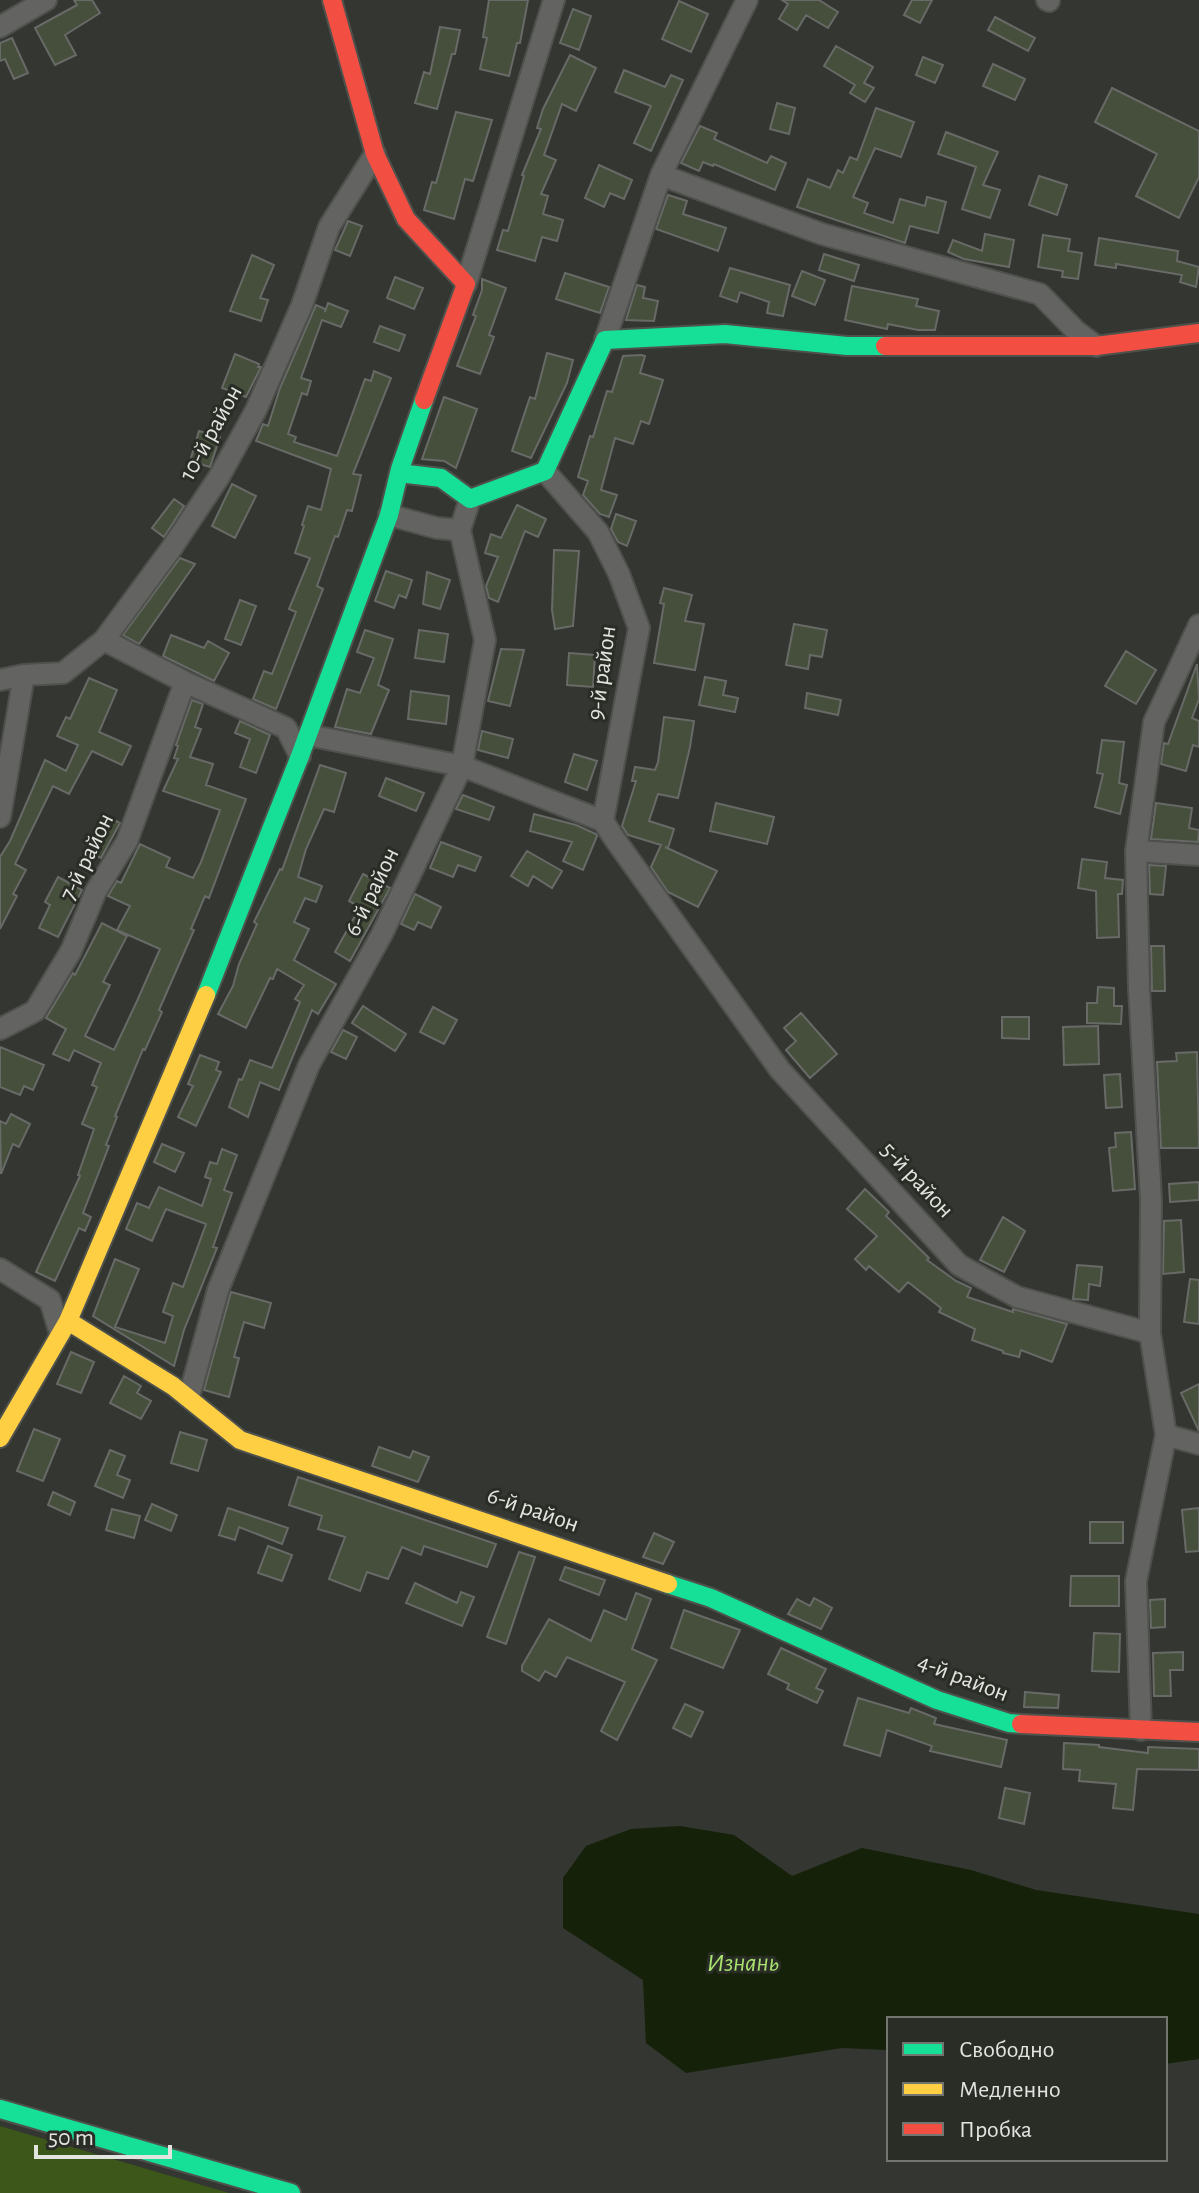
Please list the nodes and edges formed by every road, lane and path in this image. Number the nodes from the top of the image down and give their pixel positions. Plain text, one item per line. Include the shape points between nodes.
1 (46, 0) edge
2 (332, 0) edge
3 (554, 0) edge
4 (747, 0) edge
5 (0, 27) edge
6 (375, 154) junction
7 (661, 175) junction
8 (466, 284) junction
9 (1198, 333) edge
10 (605, 340) junction
11 (1096, 346) junction
12 (545, 471) junction
13 (399, 473) junction
14 (470, 499) junction
15 (389, 515) junction
16 (460, 530) junction
17 (1199, 625) edge
18 (104, 640) junction
19 (24, 675) junction
20 (0, 680) edge
21 (185, 682) junction
22 (308, 735) junction
23 (300, 756) junction
24 (462, 766) junction
25 (0, 817) edge
26 (603, 821) junction
27 (1136, 851) junction
28 (1199, 855) edge
29 (0, 1029) edge
30 (0, 1269) edge
31 (64, 1327) junction
32 (1150, 1333) junction
33 (189, 1397) junction
34 (1166, 1435) junction
35 (0, 1438) edge
36 (1199, 1444) edge
37 (865, 1666) joint
38 (1141, 1730) junction
39 (1199, 1732) edge
40 (0, 2109) edge
41 (291, 2193) edge

1 - 5 street
2 - 6 street
3 - 8 street
4 - 7 street
6 - 8 street via 406,219
6 - 18 street, 10-й район via 329,227 256,410 219,477
7 - 10 street
7 - 11 street via 822,234 1040,294
8 - 13 street
9 - 11 street
10 - 11 street via 725,334 847,346
10 - 12 street
12 - 14 street
12 - 26 street, 9-й район via 598,532 639,628
13 - 14 street via 441,478
13 - 15 street
14 - 16 street
15 - 16 street
15 - 22 street
16 - 24 street, 6-й район via 485,640
17 - 27 street via 1154,722
18 - 19 street, 10-й район via 63,673
18 - 21 street
19 - 20 street, 10-й район
19 - 25 street
21 - 23 street via 286,728
21 - 29 street, 7-й район via 127,841 96,891 71,951 35,1011
22 - 23 street
22 - 24 street
23 - 31 street via 195,1024
24 - 26 street
24 - 33 street, 6-й район via 382,934 306,1071 218,1290
26 - 32 street, 5-й район via 780,1070 959,1265 1017,1297
27 - 28 street
27 - 32 street via 1151,1200
30 - 31 street via 50,1300
31 - 33 street, 6-й район
31 - 35 street
32 - 34 street
33 - 37 street, 6-й район via 240,1440 711,1598
34 - 36 street
34 - 38 street via 1136,1581
37 - 38 street, 4-й район via 937,1700 1009,1723
38 - 39 street, 4-й район
40 - 41 street

